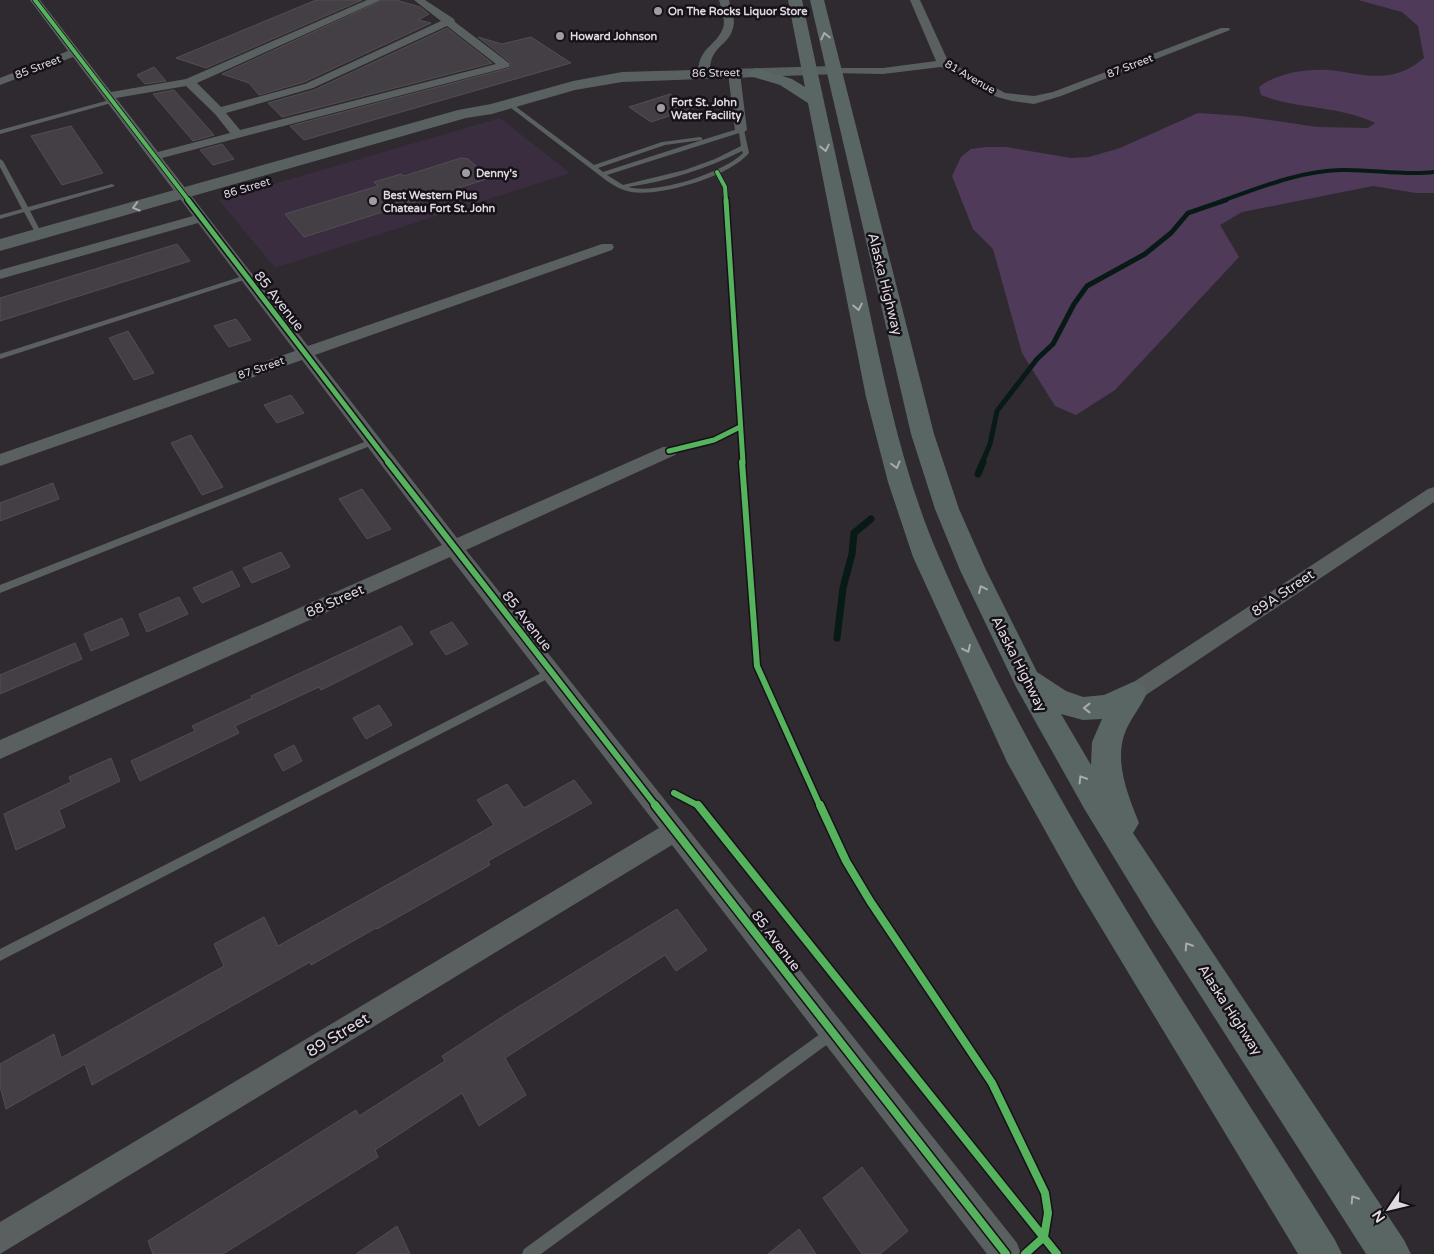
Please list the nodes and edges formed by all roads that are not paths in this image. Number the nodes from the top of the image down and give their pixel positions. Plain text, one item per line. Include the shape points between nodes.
1 (34, 0) edge
2 (376, 0) edge
3 (420, 0) edge
4 (724, 0) edge
5 (795, 0) edge
6 (817, 0) edge
7 (915, 0) edge
8 (450, 21) junction
9 (1225, 30) dead end
10 (803, 41) junction
11 (76, 52) junction
12 (943, 63) junction
13 (821, 72) junction
14 (734, 73) junction
15 (756, 73) junction
16 (704, 74) junction
17 (0, 82) edge
18 (189, 82) junction
19 (111, 98) junction
20 (815, 100) junction
21 (1034, 100) joint
22 (509, 104) junction
23 (219, 111) junction
24 (740, 130) junction
25 (0, 132) edge
26 (237, 134) junction
27 (718, 138) junction
28 (745, 147) junction
29 (155, 156) junction
30 (0, 161) edge
31 (593, 167) junction
32 (602, 174) junction
33 (112, 186) dead end
34 (620, 186) junction
35 (191, 205) junction
36 (26, 210) junction
37 (0, 217) edge
38 (39, 234) junction
39 (0, 245) edge
40 (607, 247) dead end
41 (0, 260) edge
42 (0, 275) edge
43 (246, 278) junction
44 (304, 353) junction
45 (0, 357) edge
46 (372, 442) junction
47 (669, 451) dead end
48 (0, 460) edge
49 (1434, 493) edge
50 (454, 548) junction
51 (0, 589) edge
52 (551, 672) junction
53 (1023, 677) junction
54 (1132, 693) junction
55 (0, 750) edge
56 (676, 830) junction
57 (1143, 878) junction
58 (0, 955) edge
59 (831, 1033) junction
60 (0, 1239) edge
61 (529, 1254) edge
62 (1006, 1254) edge
63 (1321, 1254) edge
64 (1390, 1254) edge

1 - 11 street, 85 Avenue
2 - 18 street
3 - 8 street
4 - 16 street via 728,29 704,59
5 - 10 highway, Alaska Highway
13 -> 6 highway, Alaska Highway
7 - 12 street, 81 Avenue
8 - 23 street via 309,86
8 - 26 street via 505,64
9 - 21 street, 87 Street
10 - 13 highway, Alaska Highway
10 - 15 highway via 785,57
11 - 17 street, 85 Street
11 - 19 street, 85 Avenue
12 - 13 street, 86 Street via 883,71
12 - 21 street, 81 Avenue via 1000,95
13 - 15 main road, 86 Street
13 - 20 highway, Alaska Highway
53 -> 13 highway, Alaska Highway via 944,497
14 - 15 main road, 86 Street
14 - 16 main road, 86 Street
14 - 24 street
15 - 20 highway via 786,82
16 - 22 main road, 86 Street via 608,79
18 - 19 street
18 - 23 street
19 - 25 lane
19 - 29 street, 85 Avenue
20 -> 63 highway, Alaska Highway via 877,397 900,482 926,557 1032,778 1088,876
22 - 31 lane
22 - 35 main road, 86 Street via 472,119
23 - 26 street
24 - 27 lane
24 - 28 lane
26 - 29 street
27 - 31 lane via 664,144
27 - 32 lane
28 - 34 lane via 653,181
28 - 34 lane via 746,153 737,163 670,186 649,191
29 - 35 street, 85 Avenue
30 - 36 lane
31 - 32 lane
32 - 34 lane
33 - 36 lane
35 -> 38 main road, 86 Street
35 - 41 main road, 86 Street
35 - 42 street, 86 Street
35 - 43 street, 85 Avenue
36 - 37 lane
36 - 38 lane
38 - 39 main road, 86 Street
40 - 44 street, 87 Street
43 - 44 street, 85 Avenue
43 - 45 lane
44 - 46 street, 85 Avenue
44 - 48 street, 87 Street
46 - 50 street, 85 Avenue
46 - 51 lane
47 - 50 street, 88 Street
49 - 54 street, 89A Street
50 - 52 street, 85 Avenue
50 - 55 street, 88 Street
52 - 56 street, 85 Avenue
52 - 58 lane
54 -> 53 highway via 1105,707 1083,708 1060,703
57 -> 53 highway, Alaska Highway
54 - 57 highway via 1107,742 1106,766 1110,788
56 - 59 street, 85 Avenue
56 - 60 street, 89 Street
64 -> 57 highway, Alaska Highway
59 - 61 lane
59 - 62 street, 85 Avenue

